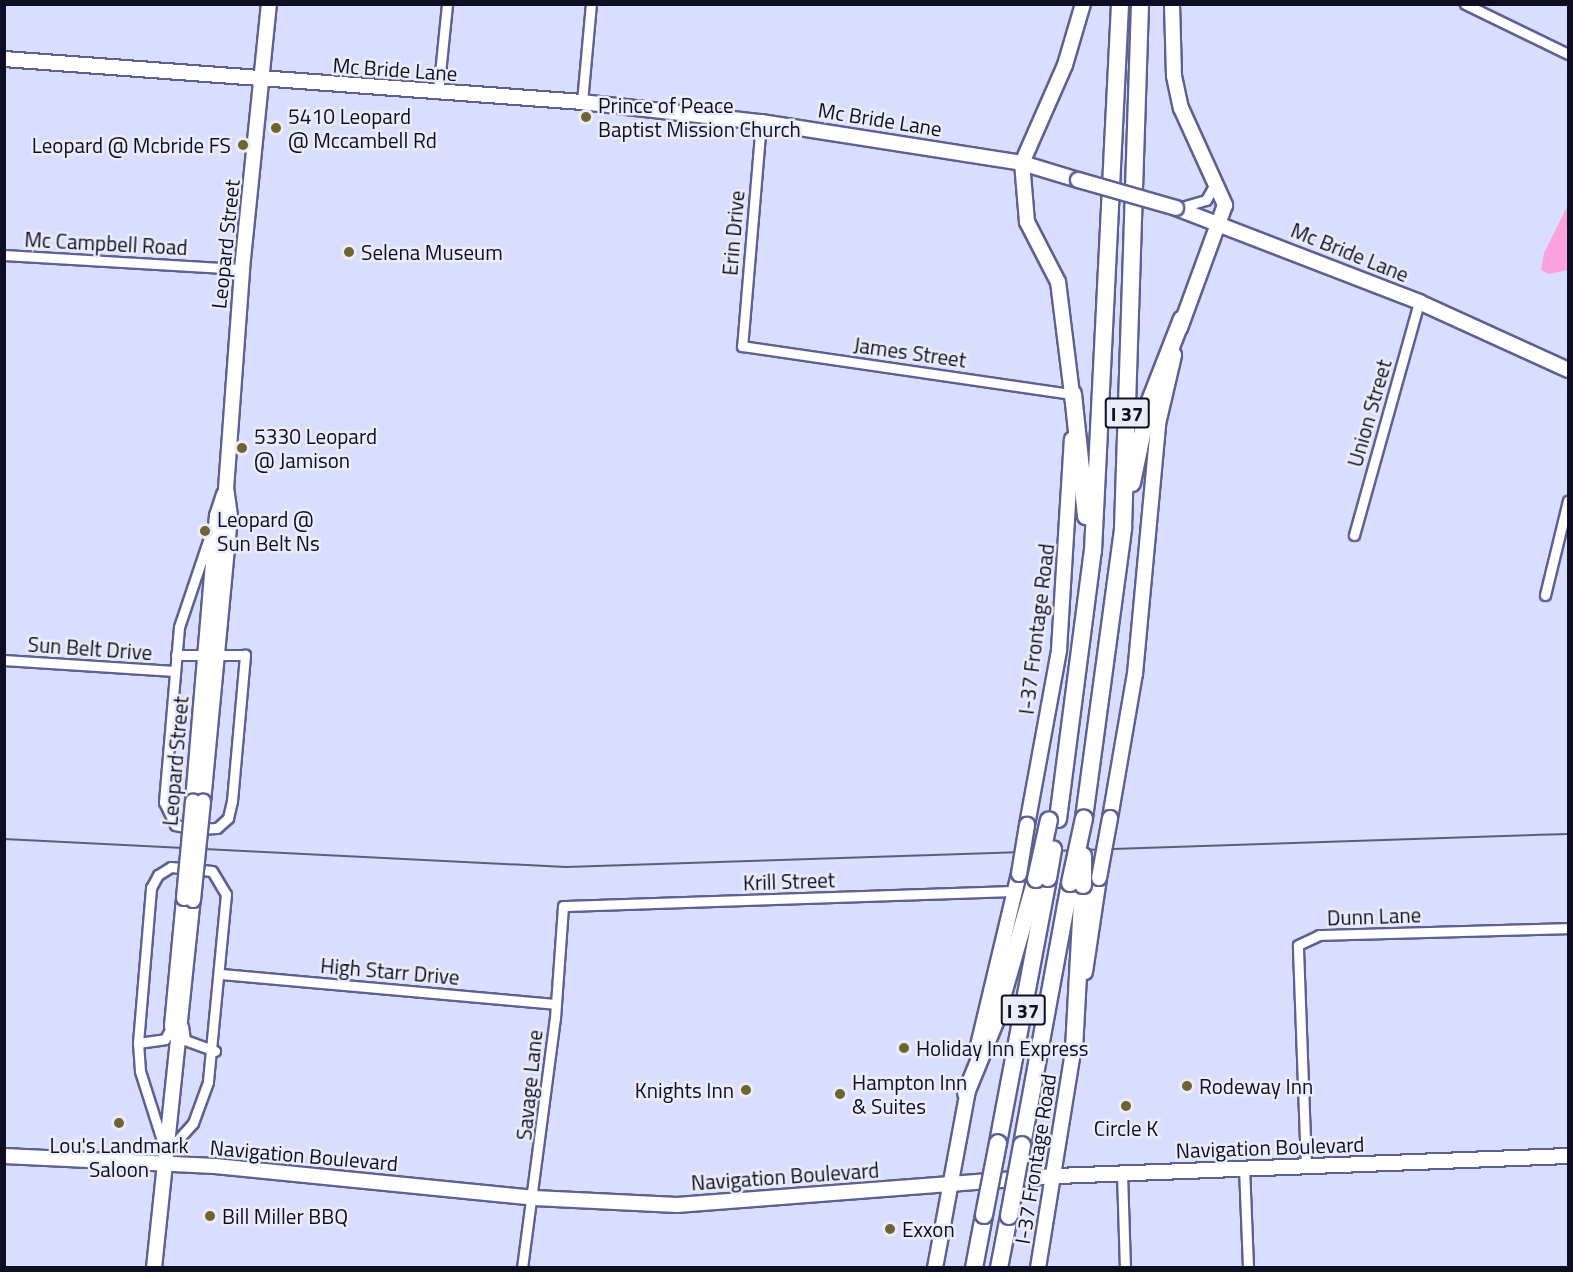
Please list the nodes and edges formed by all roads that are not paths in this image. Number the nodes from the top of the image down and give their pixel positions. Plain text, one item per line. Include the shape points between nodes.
1 (269, 4) edge
2 (447, 4) edge
3 (591, 4) edge
4 (1083, 4) edge
5 (1120, 4) edge
6 (1140, 4) edge
7 (1172, 4) edge
8 (1465, 4) edge
9 (1569, 54) edge
10 (4, 59) edge
11 (262, 79) junction
12 (438, 93) junction
13 (582, 102) junction
14 (761, 122) junction
15 (1022, 163) junction
16 (1216, 180) junction
17 (1176, 208) junction
18 (1221, 222) junction
19 (4, 255) edge
20 (242, 269) junction
21 (1419, 302) junction
22 (1182, 319) junction
23 (742, 346) joint
24 (1569, 370) edge
25 (1073, 394) junction
26 (226, 489) junction
27 (1569, 501) edge
28 (217, 516) junction
29 (1123, 528) junction
30 (1354, 534) dead end
31 (1545, 595) dead end
32 (1082, 652) junction
33 (176, 655) junction
34 (212, 655) junction
35 (4, 660) edge
36 (174, 671) junction
37 (1042, 879) junction
38 (1076, 884) junction
39 (1016, 891) junction
40 (563, 906) joint
41 (1569, 928) edge
42 (220, 974) junction
43 (556, 1004) junction
44 (177, 1029) junction
45 (138, 1043) junction
46 (1074, 1049) junction
47 (214, 1051) junction
48 (966, 1093) junction
49 (4, 1156) edge
50 (1569, 1156) edge
51 (165, 1159) junction
52 (1244, 1167) junction
53 (1306, 1167) junction
54 (1122, 1173) junction
55 (1057, 1176) junction
56 (946, 1183) junction
57 (534, 1198) junction
58 (154, 1268) edge
59 (522, 1268) edge
60 (935, 1268) edge
61 (974, 1268) edge
62 (999, 1268) edge
63 (1038, 1268) edge
64 (1125, 1268) edge
65 (1248, 1268) edge

1 - 11 main road, Leopard Street
2 - 12 street
3 - 13 street
4 - 15 main road, I-37 Frontage Road via 1065,65
5 - 32 highway, I 37 via 1093,551
6 - 29 highway, I 37
7 - 16 main road, I-37 Frontage Road via 1174,76 1181,108
8 - 9 street
10 - 11 main road, Mc Bride Lane
11 - 12 main road, Mc Bride Lane
11 - 20 main road, Leopard Street
12 - 13 main road, Mc Bride Lane
13 - 14 main road, Mc Bride Lane
14 - 15 main road, Mc Bride Lane
14 - 23 street, Erin Drive
15 - 17 main road, Mc Bride Lane, bridge
15 - 25 main road, I-37 Frontage Road via 1027,222 1058,282
16 - 17 street via 1206,200
16 - 18 main road, I-37 Frontage Road via 1225,205
17 - 18 main road, Mc Bride Lane
18 - 21 main road, Mc Bride Lane
18 - 22 main road, I-37 Frontage Road
19 - 20 street, Mc Campbell Road
20 - 26 main road, Leopard Street
21 - 24 main road, Mc Bride Lane
21 - 30 street, Union Street
22 - 29 highway via 1148,406
22 - 46 main road, I-37 Frontage Road, bridge via 1158,424 1135,674
23 - 25 street, James Street
25 - 32 highway via 1087,522
25 - 39 main road, I-37 Frontage Road, bridge via 1059,650
26 - 28 main road, Leopard Street
26 - 34 main road, Leopard Street via 230,516
27 - 31 street
28 - 33 street via 186,601
28 - 34 main road, Leopard Street
29 - 38 highway, I 37, bridge
32 - 37 highway, I 37, bridge via 1069,753
33 - 34 street
33 - 36 street
34 - 36 street via 244,655 232,801 228,818 217,828 175,825 167,817
34 - 44 main road, Leopard Street, bridge
35 - 36 street, Sun Belt Drive
37 - 48 highway via 995,1022
37 - 61 highway, I 37, bridge
38 - 46 highway
38 - 62 highway, I 37, bridge
39 - 40 street, Krill Street
39 - 48 main road, I-37 Frontage Road
40 - 43 street, Savage Lane
41 - 53 street, Dunn Lane via 1319,935 1298,945
42 - 43 street, High Starr Drive
42 - 45 street via 226,894 222,881 212,870 171,867 158,874 151,888
42 - 47 street
43 - 57 street, Savage Lane
44 - 45 street via 165,1039
44 - 47 street via 185,1040
44 - 51 main road, Leopard Street
45 - 51 street via 140,1071
46 - 55 main road, I-37 Frontage Road
47 - 51 street via 193,1123
48 - 56 main road, I-37 Frontage Road
49 - 51 main road, Navigation Boulevard
50 - 53 main road, Navigation Boulevard
51 - 57 main road, Navigation Boulevard
51 - 58 main road, Leopard Street
52 - 53 main road, Navigation Boulevard
52 - 54 main road, Navigation Boulevard
52 - 65 street
54 - 55 main road, Navigation Boulevard
54 - 64 street
55 - 56 main road, Navigation Boulevard
55 - 63 main road, I-37 Frontage Road
56 - 57 main road, Navigation Boulevard via 688,1204
56 - 60 main road, I-37 Frontage Road
57 - 59 street, Savage Lane

